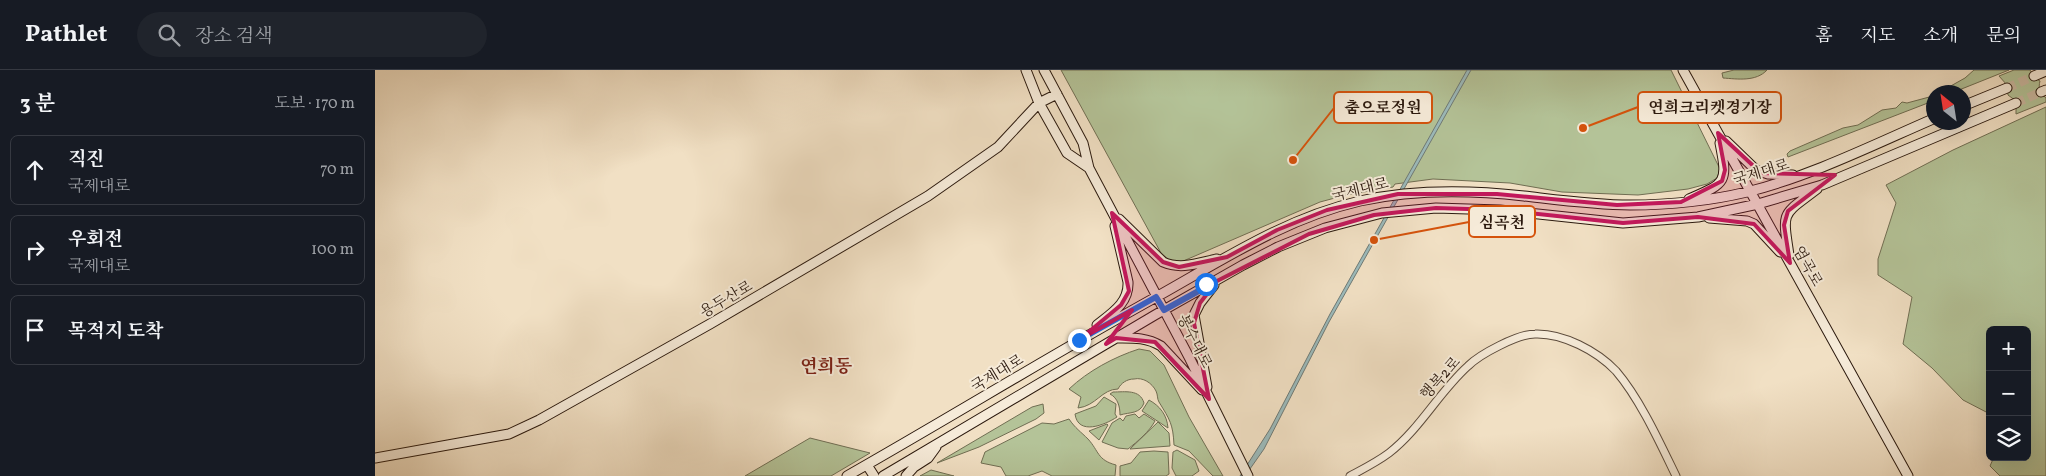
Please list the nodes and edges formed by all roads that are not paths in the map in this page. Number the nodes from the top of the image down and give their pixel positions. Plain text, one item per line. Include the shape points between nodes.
1 (1026, 70) edge
2 (1044, 70) edge
3 (1683, 70) edge
4 (2046, 71) edge
5 (2034, 76) tunnel mouth
6 (2007, 88) tunnel mouth
7 (1057, 94) junction
8 (1039, 103) junction
9 (1971, 103) edge
10 (2016, 103) tunnel mouth
11 (1926, 122) edge
12 (1718, 133) junction
13 (1089, 168) junction
14 (1801, 175) junction
15 (1822, 185) junction
16 (1751, 191) junction
17 (1681, 202) junction
18 (1758, 204) junction
19 (1112, 213) junction
20 (1699, 217) junction
21 (1227, 257) junction
22 (1790, 263) junction
23 (1211, 266) junction
24 (1216, 281) junction
25 (1156, 297) junction
26 (1164, 310) junction
27 (1100, 328) junction
28 (1116, 338) junction
29 (1079, 340) junction
30 (1106, 344) junction
31 (1209, 399) junction
32 (937, 445) junction
33 (375, 458) edge
34 (876, 460) junction
35 (867, 465) junction
36 (847, 476) edge
37 (874, 476) edge
38 (885, 476) edge
39 (906, 476) edge
40 (1247, 476) edge
41 (1350, 476) edge
42 (1676, 476) edge
43 (1908, 476) edge

1 - 8 main road, 봉수대로
2 - 7 main road, 봉수대로
3 - 12 main road, 염곡로
4 - 5 main road
6 - 9 main road
7 - 8 main road, 용두산로
7 - 13 main road, 봉수대로 via 1083,143
8 - 13 main road, 봉수대로 via 1067,153
8 - 33 main road, 용두산로 via 998,147 928,196 539,420 509,434
10 - 15 main road, 국제대로
11 - 14 main road, 국제대로
12 - 14 main road via 1756,170 1768,174
12 - 16 main road, 염곡로
12 - 17 main road via 1725,170 1722,181
13 - 19 main road, 봉수대로
14 - 16 main road, 국제대로
15 - 18 main road, 국제대로
15 - 22 main road via 1793,206 1785,216
16 - 17 main road, 국제대로
16 - 18 main road, 염곡로
17 - 21 main road, 국제대로 via 1617,205 1497,194 1398,194 1302,219
18 - 20 main road, 국제대로
18 - 22 main road, 염곡로
19 - 21 main road via 1163,262 1179,267
19 - 25 main road, 봉수대로
19 - 29 main road via 1129,291 1121,305
20 - 22 main road via 1754,224
20 - 24 main road, 국제대로 via 1623,223 1500,210 1415,209 1331,226 1263,254
21 - 23 main road, 국제대로
22 - 43 main road, 염곡로
23 - 24 main road via 1201,275 1199,282
23 - 25 main road, 국제대로
24 - 26 main road, 국제대로
24 - 31 main road via 1194,315
25 - 26 main road, 봉수대로
25 - 27 main road, 국제대로
26 - 28 main road, 국제대로
26 - 31 main road, 봉수대로
27 - 29 main road, 국제대로
27 - 30 main road via 1111,330 1111,338
28 - 30 main road, 국제대로
28 - 31 main road via 1149,339 1161,346
29 - 34 main road, 국제대로
30 - 32 main road, 국제대로
31 - 40 main road, 봉수대로
32 - 38 main road, 국제대로
32 - 39 main road via 928,458
34 - 35 main road, 국제대로
34 - 38 main road
35 - 36 main road, 국제대로
35 - 37 main road
41 - 42 street, 행복2로 via 1390,452 1468,365 1499,345 1534,334 1566,339 1596,355 1615,371 1649,424

